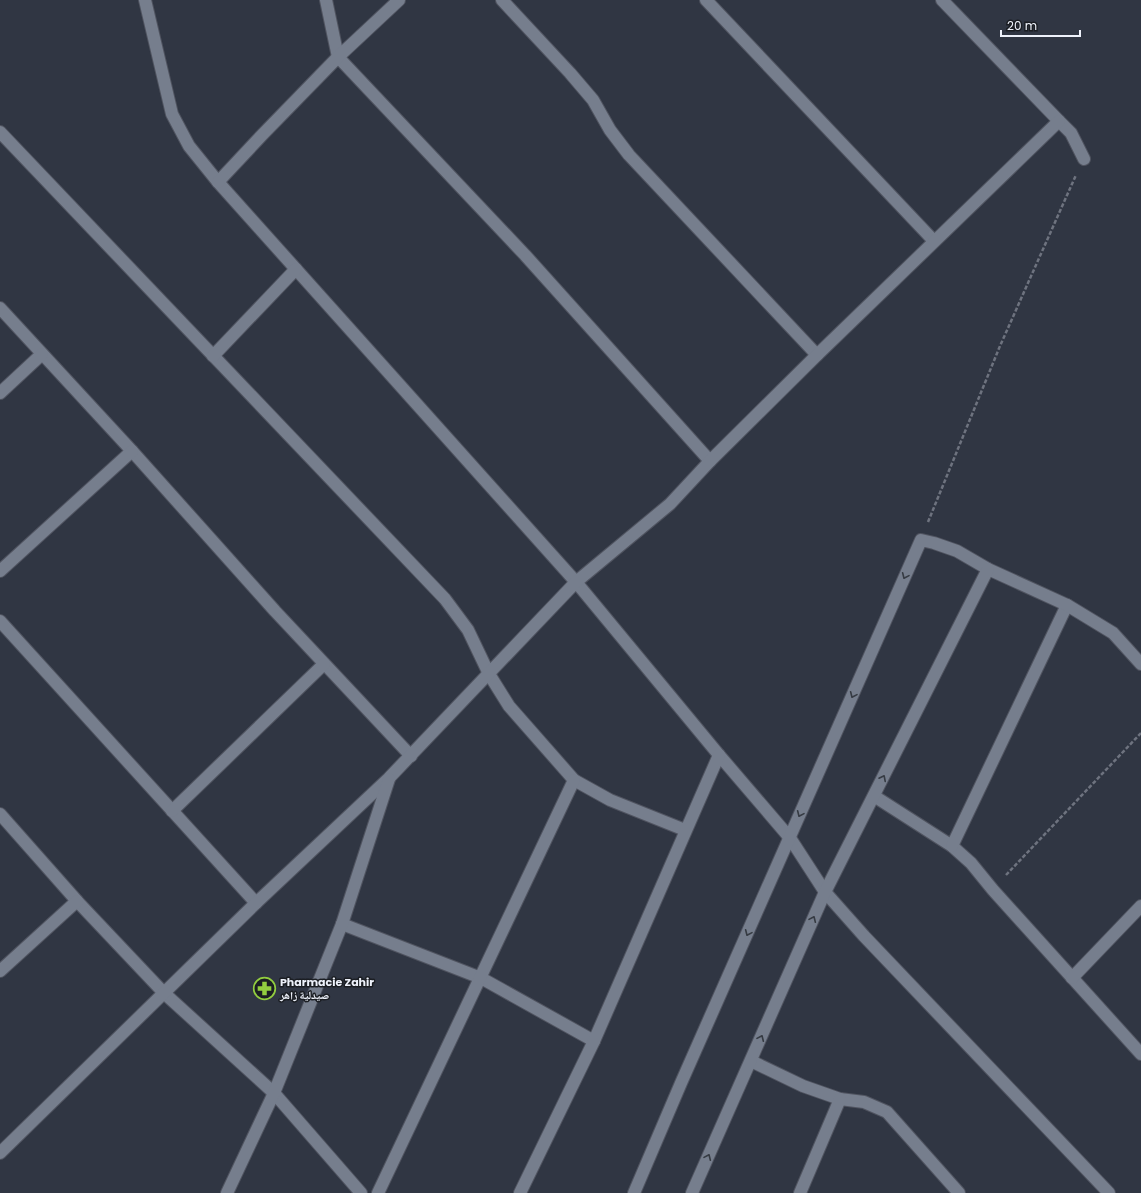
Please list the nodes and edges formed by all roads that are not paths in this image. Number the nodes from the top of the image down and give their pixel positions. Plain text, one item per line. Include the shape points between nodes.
1 (145, 0) edge
2 (326, 0) edge
3 (399, 0) edge
4 (502, 0) edge
5 (706, 0) edge
6 (942, 0) edge
7 (338, 57) junction
8 (1059, 121) junction
9 (0, 132) edge
10 (1084, 158) road end
11 (218, 182) junction
12 (934, 241) junction
13 (296, 269) junction
14 (0, 308) edge
15 (42, 354) junction
16 (817, 354) junction
17 (213, 356) junction
18 (0, 393) edge
19 (132, 451) junction
20 (710, 461) junction
21 (988, 570) junction
22 (0, 571) edge
23 (576, 582) junction
24 (1067, 605) junction
25 (0, 621) edge
26 (324, 664) junction
27 (1141, 664) edge
28 (489, 674) junction
29 (719, 754) junction
30 (411, 756) junction
31 (389, 778) junction
32 (574, 780) junction
33 (874, 796) junction
34 (172, 811) junction
35 (0, 814) edge
36 (686, 830) junction
37 (790, 838) junction
38 (952, 846) junction
39 (825, 892) junction
40 (77, 901) junction
41 (256, 903) junction
42 (1141, 906) edge
43 (342, 924) junction
44 (0, 971) edge
45 (481, 978) junction
46 (1072, 978) junction
47 (164, 993) junction
48 (594, 1041) junction
49 (1141, 1054) edge
50 (751, 1062) junction
51 (274, 1093) junction
52 (840, 1099) junction
53 (0, 1153) edge
54 (227, 1193) edge
55 (361, 1193) edge
56 (378, 1193) edge
57 (520, 1193) edge
58 (634, 1193) edge
59 (692, 1193) edge
60 (800, 1193) edge
61 (959, 1193) edge
62 (1109, 1193) edge

1 - 11 street via 172,114 189,146
2 - 7 street
3 - 7 street
4 - 16 street via 593,100 628,155
5 - 12 street
6 - 8 street
7 - 11 street
7 - 20 street via 525,255
8 - 10 street via 1071,133
8 - 12 street
9 - 17 street
11 - 13 street
12 - 16 street
13 - 17 street
13 - 23 street
14 - 15 street
15 - 18 street
15 - 19 street
16 - 20 street
17 - 28 street via 445,598 468,630
19 - 22 street
19 - 26 street
20 - 23 street via 670,504
21 - 24 street
33 -> 21 street
21 -> 37 street via 957,551 921,540
23 - 28 street
23 - 29 street
24 - 27 street via 1113,633
24 - 38 street
25 - 34 street
26 - 30 street
26 - 34 street
28 - 30 street
28 - 32 street via 509,706
29 - 36 street
29 - 37 street
30 - 31 street
31 - 41 street
31 - 43 street
32 - 36 street via 610,800
32 - 45 street
33 - 38 street
33 - 39 street
34 - 41 street
35 - 40 street
36 - 48 street
37 - 39 street
37 -> 58 street
38 - 46 street via 971,863
50 -> 39 street
39 - 62 street
40 - 44 street
40 - 47 street
41 - 47 street
42 - 46 street
43 - 45 street
43 - 51 street
45 - 48 street
45 - 56 street
46 - 49 street
47 - 51 street
47 - 53 street
48 - 57 street
50 - 52 street via 803,1086
59 -> 50 street
51 - 54 street
51 - 55 street
52 - 60 street
52 - 61 street via 864,1102 887,1112

